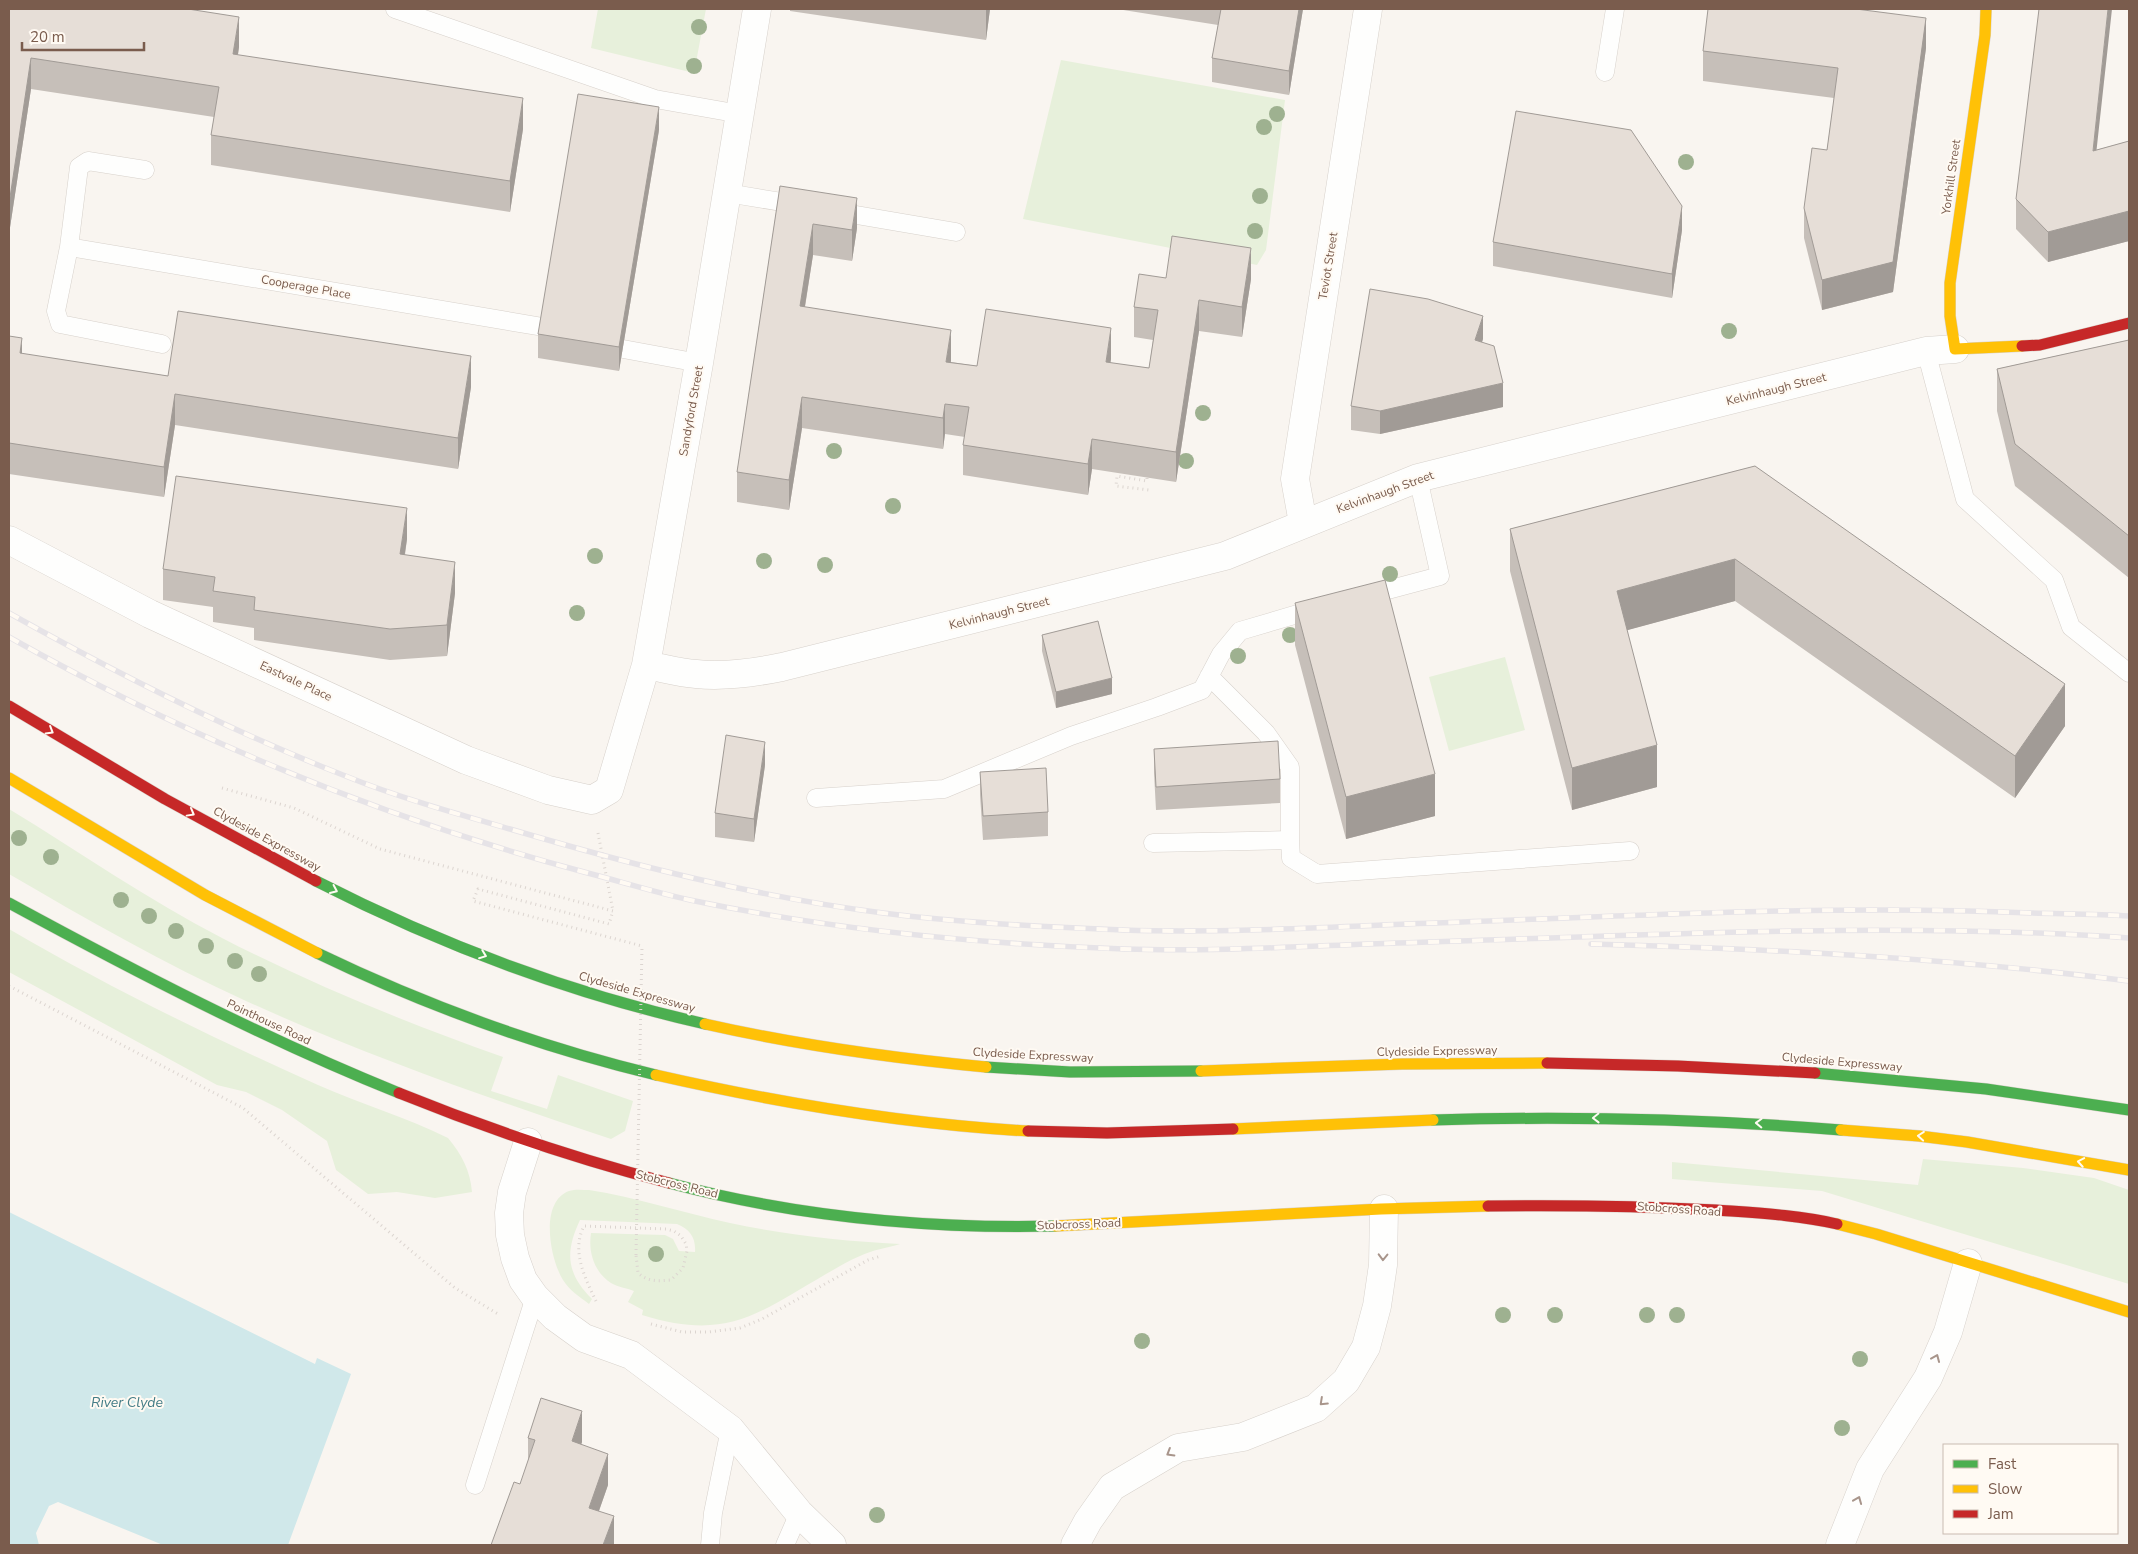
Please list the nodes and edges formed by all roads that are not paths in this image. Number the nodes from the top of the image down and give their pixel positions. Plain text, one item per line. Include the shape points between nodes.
1 (395, 9) edge
2 (758, 9) edge
3 (1368, 9) edge
4 (1615, 9) edge
5 (1986, 9) edge
6 (1605, 72) dead end
7 (740, 114) junction
8 (145, 170) dead end
9 (727, 193) junction
10 (956, 232) dead end
11 (69, 247) junction
12 (2129, 323) edge
13 (543, 327) edge
14 (162, 344) dead end
15 (623, 349) edge
16 (1955, 349) junction
17 (1926, 351) junction
18 (699, 363) junction
19 (1418, 478) junction
20 (1304, 523) junction
21 (9, 540) edge
22 (1348, 600) edge
23 (1330, 605) edge
24 (646, 665) junction
25 (2129, 673) edge
26 (1209, 676) junction
27 (9, 706) edge
28 (9, 778) edge
29 (816, 798) dead end
30 (592, 800) joint
31 (1290, 840) junction
32 (1153, 843) dead end
33 (1630, 851) dead end
34 (9, 903) edge
35 (2129, 1110) edge
36 (528, 1142) junction
37 (2129, 1170) edge
38 (1384, 1209) junction
39 (1968, 1263) junction
40 (535, 1298) junction
41 (2129, 1312) edge
42 (730, 1429) junction
43 (475, 1485) dead end
44 (798, 1513) junction
45 (710, 1545) edge
46 (785, 1545) edge
47 (832, 1545) edge
48 (1075, 1545) edge
49 (1840, 1545) edge

1 - 7 lane via 655,99
2 - 7 street, Sandyford Street
3 - 20 street, Teviot Street via 1295,479
4 - 6 lane
5 - 16 main road, Yorkhill Street via 1949,291 1949,320
7 - 9 street, Sandyford Street
8 - 11 lane via 88,161 79,167
9 - 10 lane
9 - 18 street, Sandyford Street
11 - 13 lane, Cooperage Place
11 - 14 lane via 56,312 60,324
12 - 16 main road, Kelvinhaugh Street via 2040,345
15 - 18 lane
16 - 17 street, Kelvinhaugh Street
17 - 19 street, Kelvinhaugh Street
17 - 25 lane via 1965,499 2054,580 2071,627
18 - 24 street, Sandyford Street
19 - 20 street, Kelvinhaugh Street
19 - 22 lane via 1440,576
20 - 24 street, Kelvinhaugh Street via 1226,556 782,668 724,676
21 - 30 street, Eastvale Place via 150,614 466,760 548,790
23 - 26 lane via 1240,631 1221,654
24 - 30 street, Sandyford Street via 609,790
26 - 29 lane via 1202,690 1071,736 944,789
26 - 31 lane via 1266,733 1290,766
27 -> 35 main road, Clydeside Expressway via 120,773 307,877 438,938 627,1006 776,1040 874,1056 1013,1070 1129,1073 1461,1063 1750,1068 1968,1086
37 -> 28 main road via 1942,1138 1778,1124 1620,1118 1433,1120 1212,1132 1080,1133 929,1123 746,1097 546,1045 430,1002 326,957 211,898
31 - 32 lane
31 - 33 lane via 1291,858 1317,874
34 - 36 main road, Pointhouse Road via 197,1004 299,1052 429,1106
36 - 38 main road, Stobcross Road via 720,1195 803,1211 936,1224 1038,1226
36 - 40 street via 512,1192 509,1213 515,1258 523,1280
38 - 39 main road, Stobcross Road via 1646,1205 1794,1217 1870,1232
38 -> 48 street via 1383,1265 1377,1306 1366,1347 1346,1381 1316,1408 1243,1437 1178,1448 1112,1488
39 - 41 main road, Stobcross Road
49 -> 39 street via 1870,1469 1928,1378 1948,1332
40 - 42 street via 584,1338 631,1355
40 - 43 lane
42 - 44 street
42 - 45 lane
44 - 46 lane
44 - 47 street

